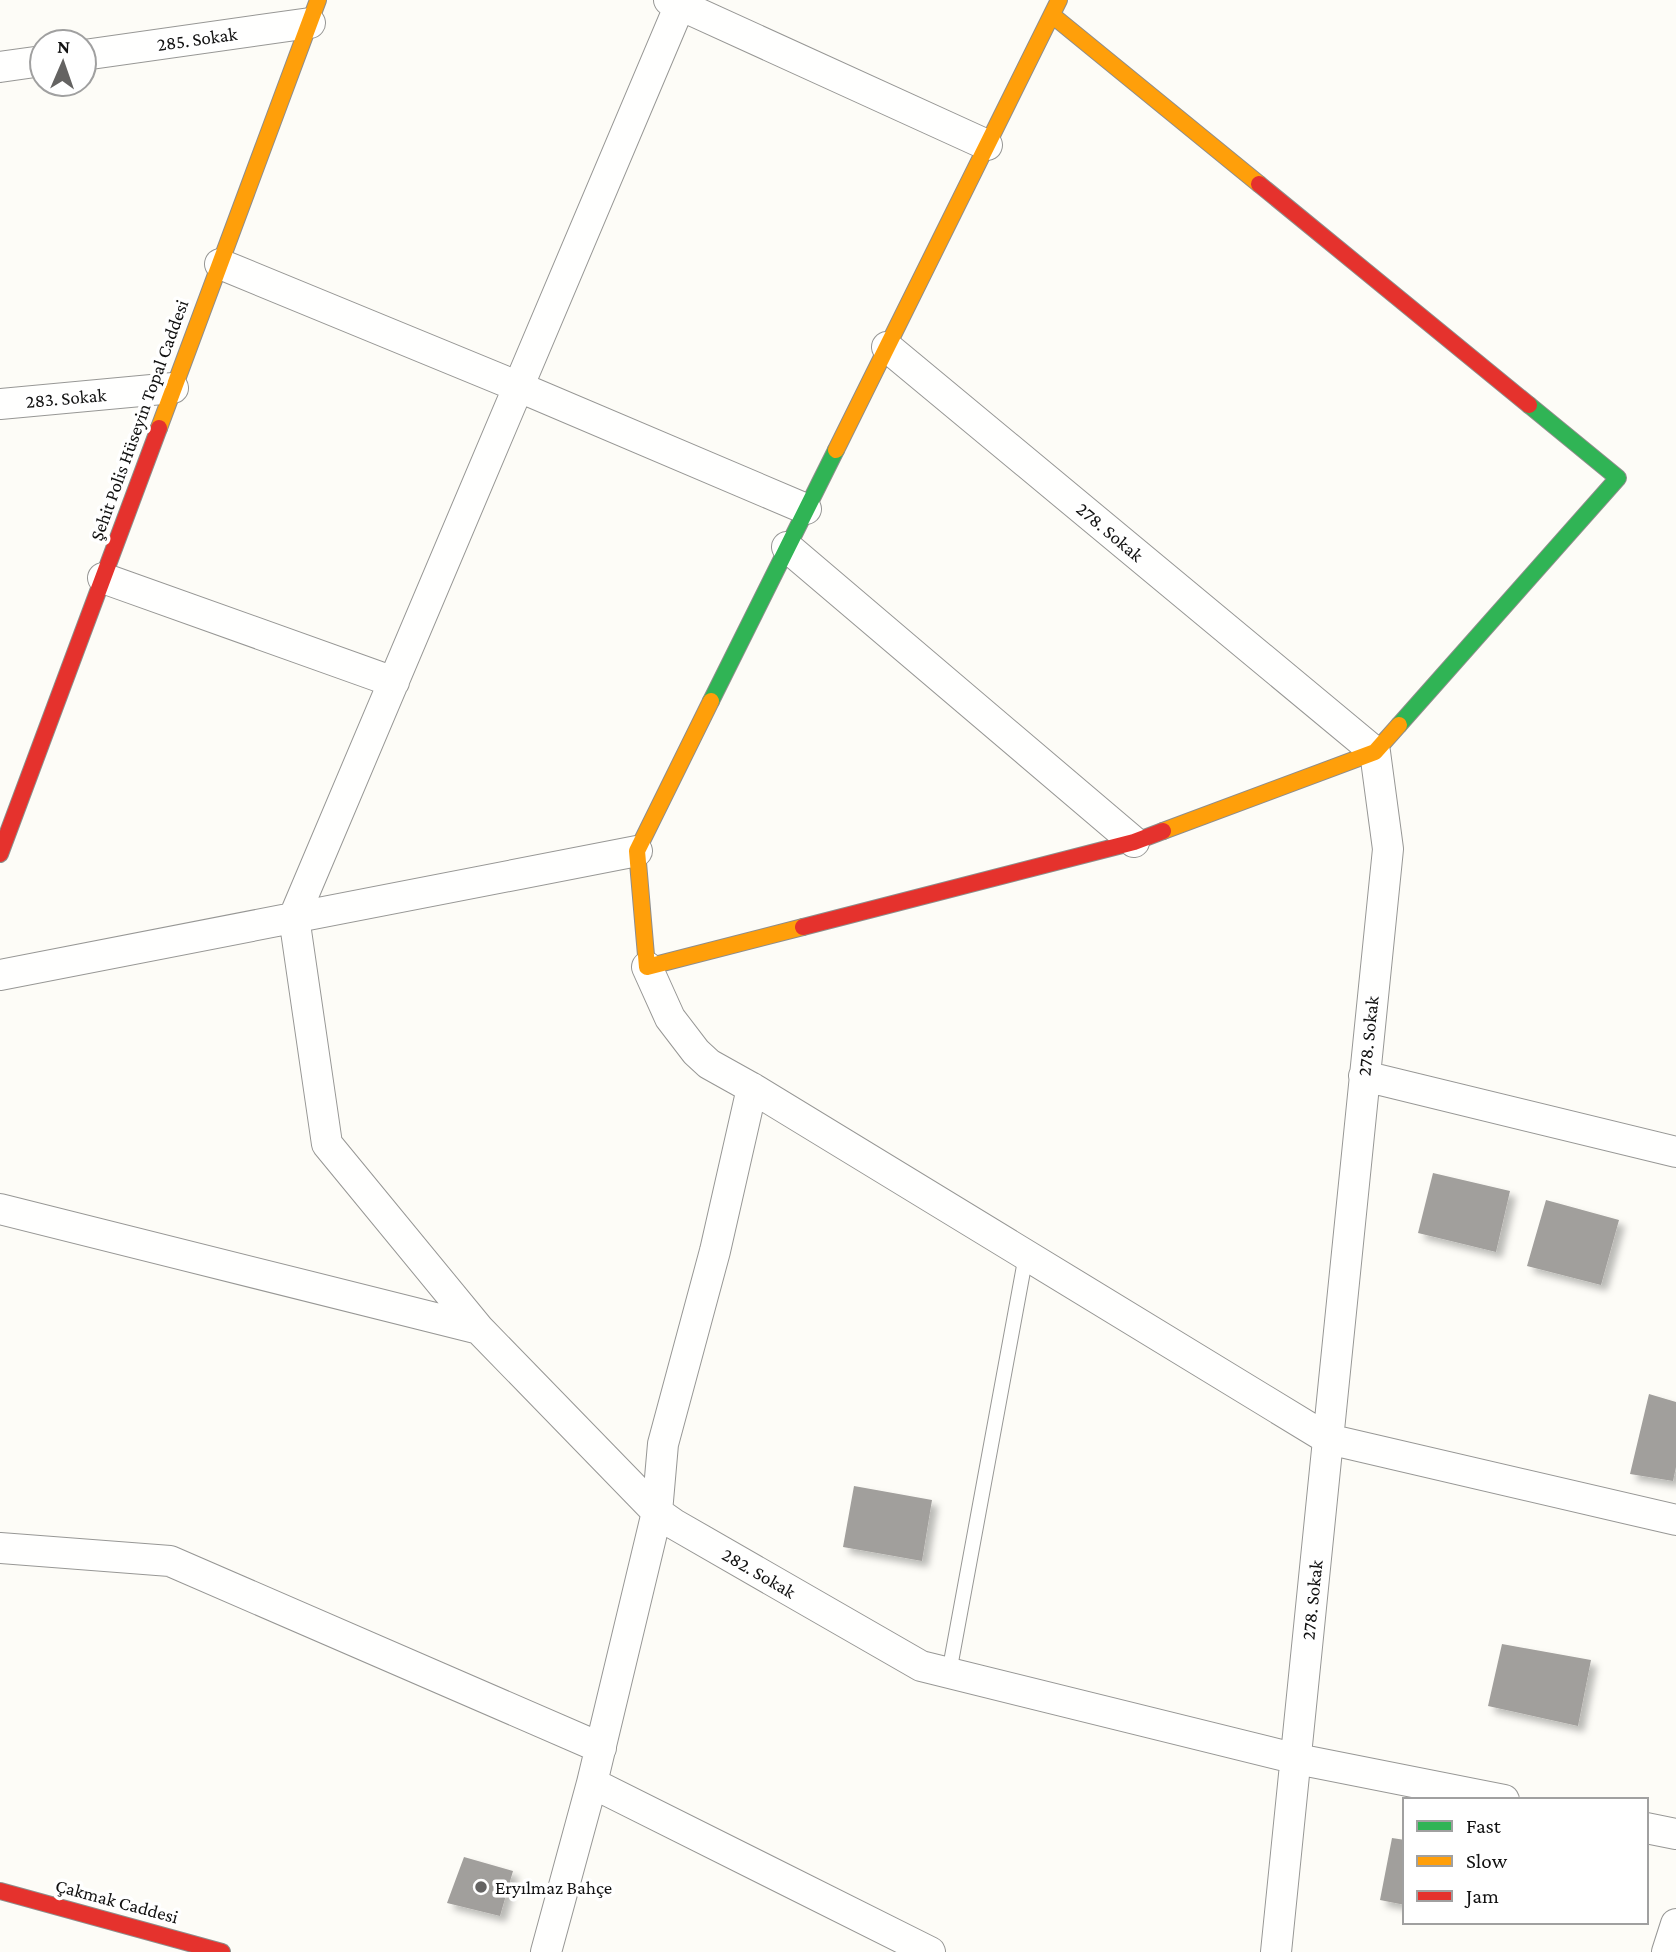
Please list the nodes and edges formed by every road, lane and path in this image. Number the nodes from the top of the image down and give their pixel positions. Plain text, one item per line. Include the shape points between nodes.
1 (677, 2) edge
2 (1055, 7) edge
3 (314, 12) edge
4 (98, 52) edge
5 (28, 63) edge
6 (0, 67) edge
7 (986, 145) junction
8 (220, 264) junction
9 (887, 347) junction
10 (519, 387) junction
11 (173, 388) junction
12 (0, 404) edge
13 (806, 509) junction
14 (787, 547) junction
15 (103, 578) junction
16 (394, 682) junction
17 (1375, 752) junction
18 (1134, 842) junction
19 (637, 851) junction
20 (0, 854) edge
21 (294, 917) junction
22 (647, 967) junction
23 (0, 975) edge
24 (1364, 1076) junction
25 (752, 1088) junction
26 (1676, 1152) edge
27 (0, 1209) edge
28 (1026, 1255) junction
29 (479, 1329) junction
30 (1328, 1439) junction
31 (657, 1512) junction
32 (1676, 1520) edge
33 (0, 1548) edge
34 (949, 1673) junction
35 (601, 1748) junction
36 (1297, 1759) junction
37 (592, 1783) junction
38 (1494, 1798) edge
39 (1648, 1828) edge
40 (1676, 1834) edge
41 (0, 1891) edge
42 (1676, 1924) edge
43 (222, 1952) edge
44 (546, 1952) edge
45 (930, 1952) edge
46 (1276, 1952) edge
47 (1667, 1952) edge

1 - 7 street
1 - 10 street
2 - 7 street
2 - 17 street via 1618,478
3 - 4 street, 285. Sokak
3 - 8 street, Şehit Polis Hüseyin Topal Caddesi
5 - 6 street
7 - 9 street
8 - 10 street
8 - 11 street, Şehit Polis Hüseyin Topal Caddesi
9 - 13 street
9 - 17 street, 278. Sokak
10 - 13 street
10 - 16 street
11 - 12 street, 283. Sokak
11 - 15 street, Şehit Polis Hüseyin Topal Caddesi
13 - 14 street
14 - 18 street
14 - 19 street
15 - 16 street
15 - 20 street, Şehit Polis Hüseyin Topal Caddesi
16 - 21 street
17 - 18 street
17 - 24 street, 278. Sokak via 1388,849
18 - 22 street
19 - 21 street
19 - 22 street
21 - 23 street
21 - 29 street, 282. Sokak via 327,1144
22 - 25 street via 670,1018 696,1052
24 - 26 street
24 - 30 street, 278. Sokak
25 - 28 street
25 - 31 street via 715,1251 663,1444
27 - 29 street
28 - 30 street
28 - 34 lane
29 - 31 street, 282. Sokak
30 - 32 street
30 - 36 street, 278. Sokak
31 - 34 street, 282. Sokak via 921,1666
31 - 35 street
33 - 35 street via 170,1561
34 - 36 street, 282. Sokak
35 - 37 street
36 - 38 street, 282. Sokak
36 - 46 street, 278. Sokak
37 - 44 street
37 - 45 street
39 - 40 street
41 - 43 street, Çakmak Caddesi
42 - 47 street

